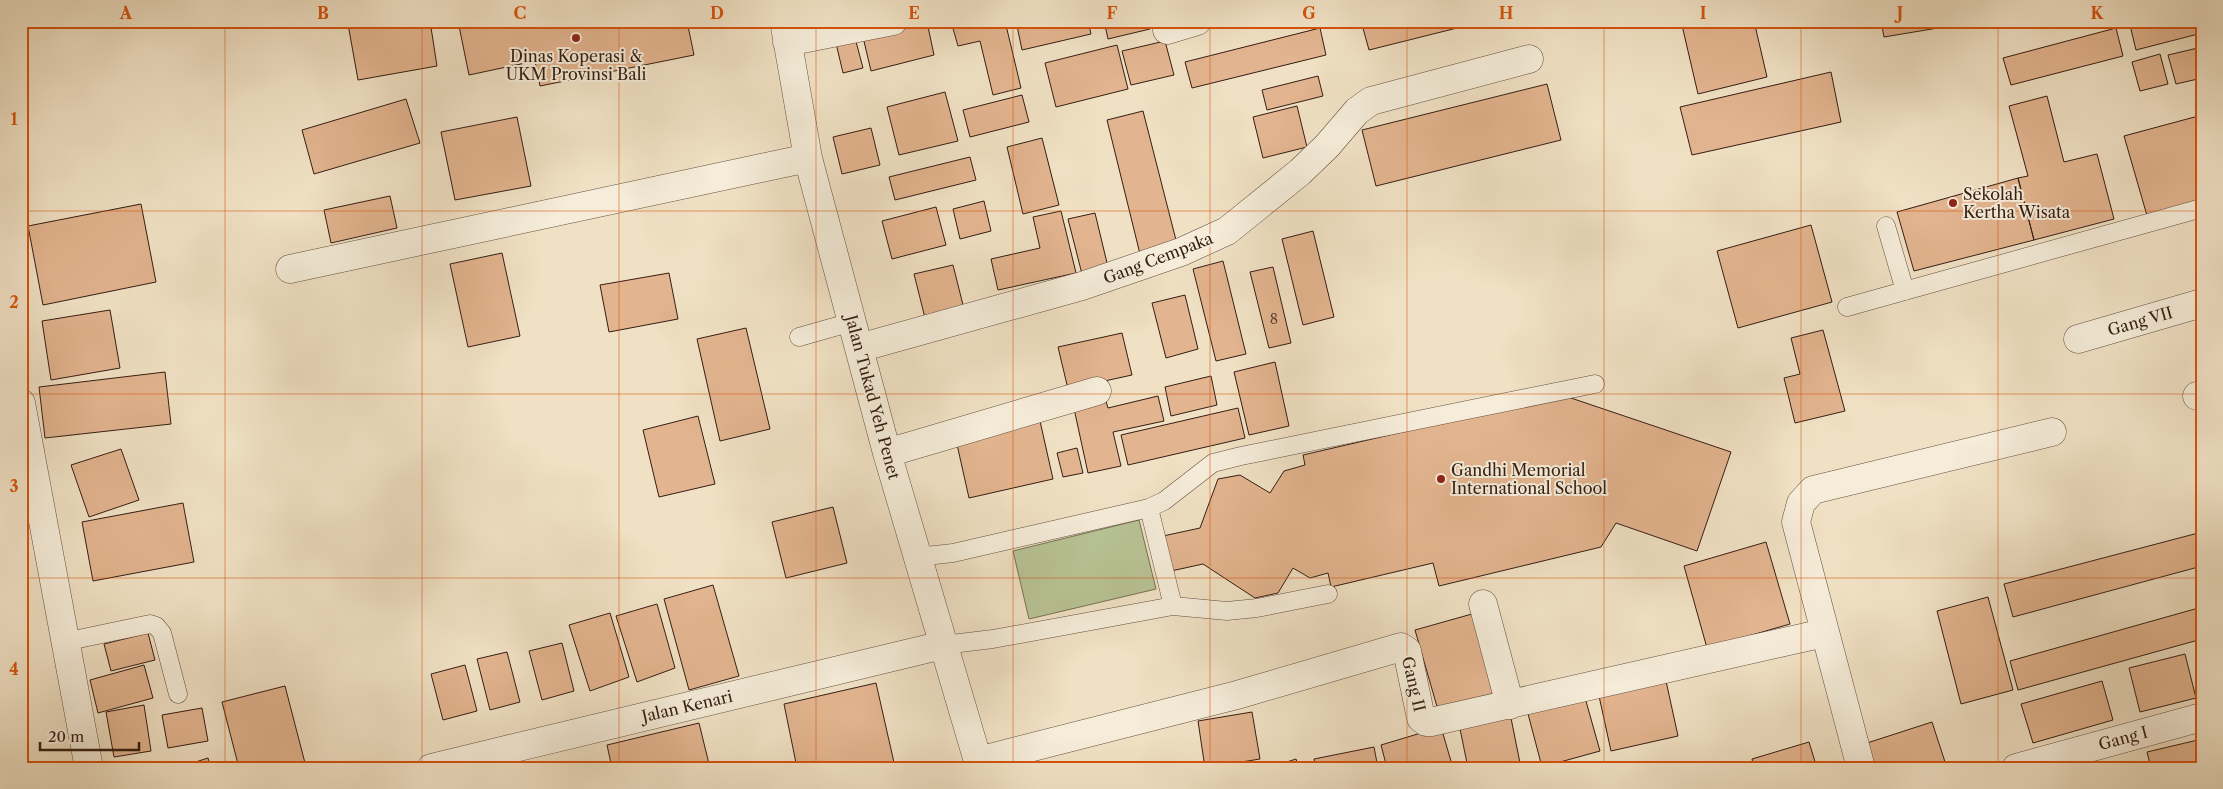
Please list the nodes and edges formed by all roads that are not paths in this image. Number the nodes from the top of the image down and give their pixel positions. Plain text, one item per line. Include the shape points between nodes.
1 (893, 21) edge
2 (1197, 21) edge
3 (1167, 30) dead end
4 (785, 31) edge
5 (1529, 59) dead end
6 (808, 158) junction
7 (2202, 208) edge
8 (1886, 226) dead end
9 (290, 269) dead end
10 (1904, 291) junction
11 (2202, 303) edge
12 (1847, 307) dead end
13 (852, 322) junction
14 (799, 337) dead end
15 (2078, 339) dead end
16 (859, 348) junction
17 (1595, 384) dead end
18 (1097, 391) dead end
19 (21, 403) edge
20 (2052, 432) dead end
21 (888, 453) junction
22 (1149, 508) junction
23 (918, 558) junction
24 (1328, 594) dead end
25 (1483, 604) dead end
26 (1173, 606) junction
27 (1824, 633) junction
28 (64, 642) junction
29 (943, 645) junction
30 (178, 694) dead end
31 (1510, 705) junction
32 (2202, 717) edge
33 (979, 764) edge
34 (90, 768) edge
35 (431, 768) edge
36 (1860, 768) edge
37 (2016, 768) edge

1 - 4 street
2 - 3 street
4 - 6 street, Jalan Tukad Yeh Penet
5 - 16 street, Gang Cempaka via 1371,101 1357,111 1300,172 1227,231 1181,252 1082,286
6 - 9 street
6 - 13 street, Jalan Tukad Yeh Penet
7 - 10 lane
8 - 10 lane
10 - 12 lane
11 - 15 street, Gang VII
13 - 14 lane
13 - 16 street, Jalan Tukad Yeh Penet
16 - 21 street, Jalan Tukad Yeh Penet
17 - 22 lane via 1213,463
18 - 21 street
19 - 28 street
20 - 27 street via 1813,490 1801,503 1796,522
21 - 23 street, Jalan Tukad Yeh Penet
22 - 23 lane via 953,553
22 - 26 lane
23 - 29 street, Jalan Tukad Yeh Penet
24 - 26 lane via 1227,611
25 - 31 street
26 - 29 lane
27 - 31 street, Gang II
27 - 36 street
28 - 30 lane via 150,624 156,626 162,633
28 - 34 street
29 - 33 street, Jalan Tukad Yeh Penet
29 - 35 street, Jalan Kenari
31 - 33 street, Gang II via 1426,722 1421,718 1407,651 1402,647
32 - 37 street, Gang I

